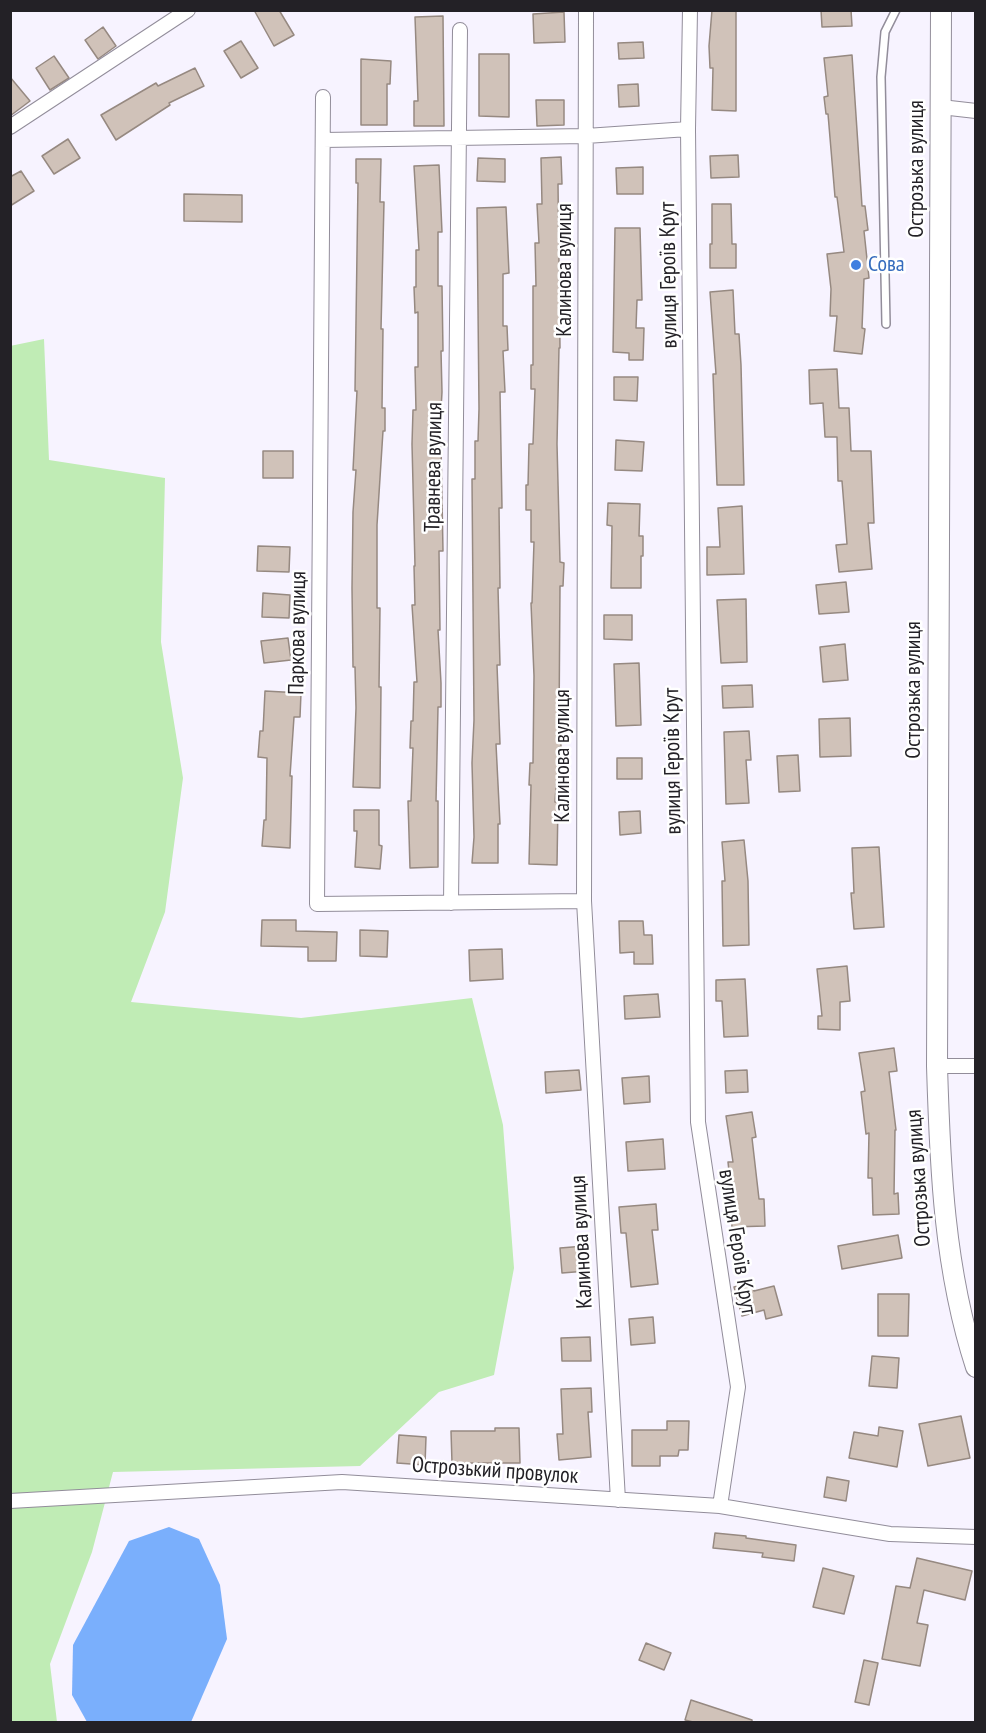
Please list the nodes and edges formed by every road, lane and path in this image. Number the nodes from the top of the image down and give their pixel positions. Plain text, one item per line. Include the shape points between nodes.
1 (188, 10) edge
2 (585, 10) edge
3 (690, 10) edge
4 (896, 10) edge
5 (941, 10) edge
6 (460, 30) dead end
7 (323, 97) dead end
8 (941, 107) junction
9 (975, 111) edge
10 (10, 127) edge
11 (688, 129) junction
12 (586, 136) junction
13 (458, 138) junction
14 (323, 140) junction
15 (886, 324) dead end
16 (584, 901) junction
17 (451, 903) junction
18 (936, 1065) junction
19 (975, 1066) edge
20 (975, 1367) edge
21 (10, 1500) edge
22 (618, 1500) junction
23 (720, 1506) junction
24 (975, 1537) edge

1 - 10 street
2 - 12 street, Калинова вулиця
3 - 11 street, вулиця Героїв Крут
4 - 15 lane via 885,32 881,77
5 - 8 main road, Острозька вулиця
6 - 13 street, Травнева вулиця
7 - 14 street, Паркова вулиця
8 - 9 street
8 - 18 main road, Острозька вулиця
11 - 12 street
11 - 23 street, вулиця Героїв Крут via 698,1122 738,1387
12 - 13 street
12 - 16 street, Калинова вулиця
13 - 14 street
13 - 17 street, Травнева вулиця
14 - 17 street, Паркова вулиця via 317,904
16 - 17 street, Паркова вулиця
16 - 22 street, Калинова вулиця
18 - 19 street
18 - 20 main road, Острозька вулиця via 940,1169 951,1270
21 - 22 street, Острозький провулок via 342,1482
22 - 23 street, Острозький провулок
23 - 24 street, Острозький провулок via 890,1534

